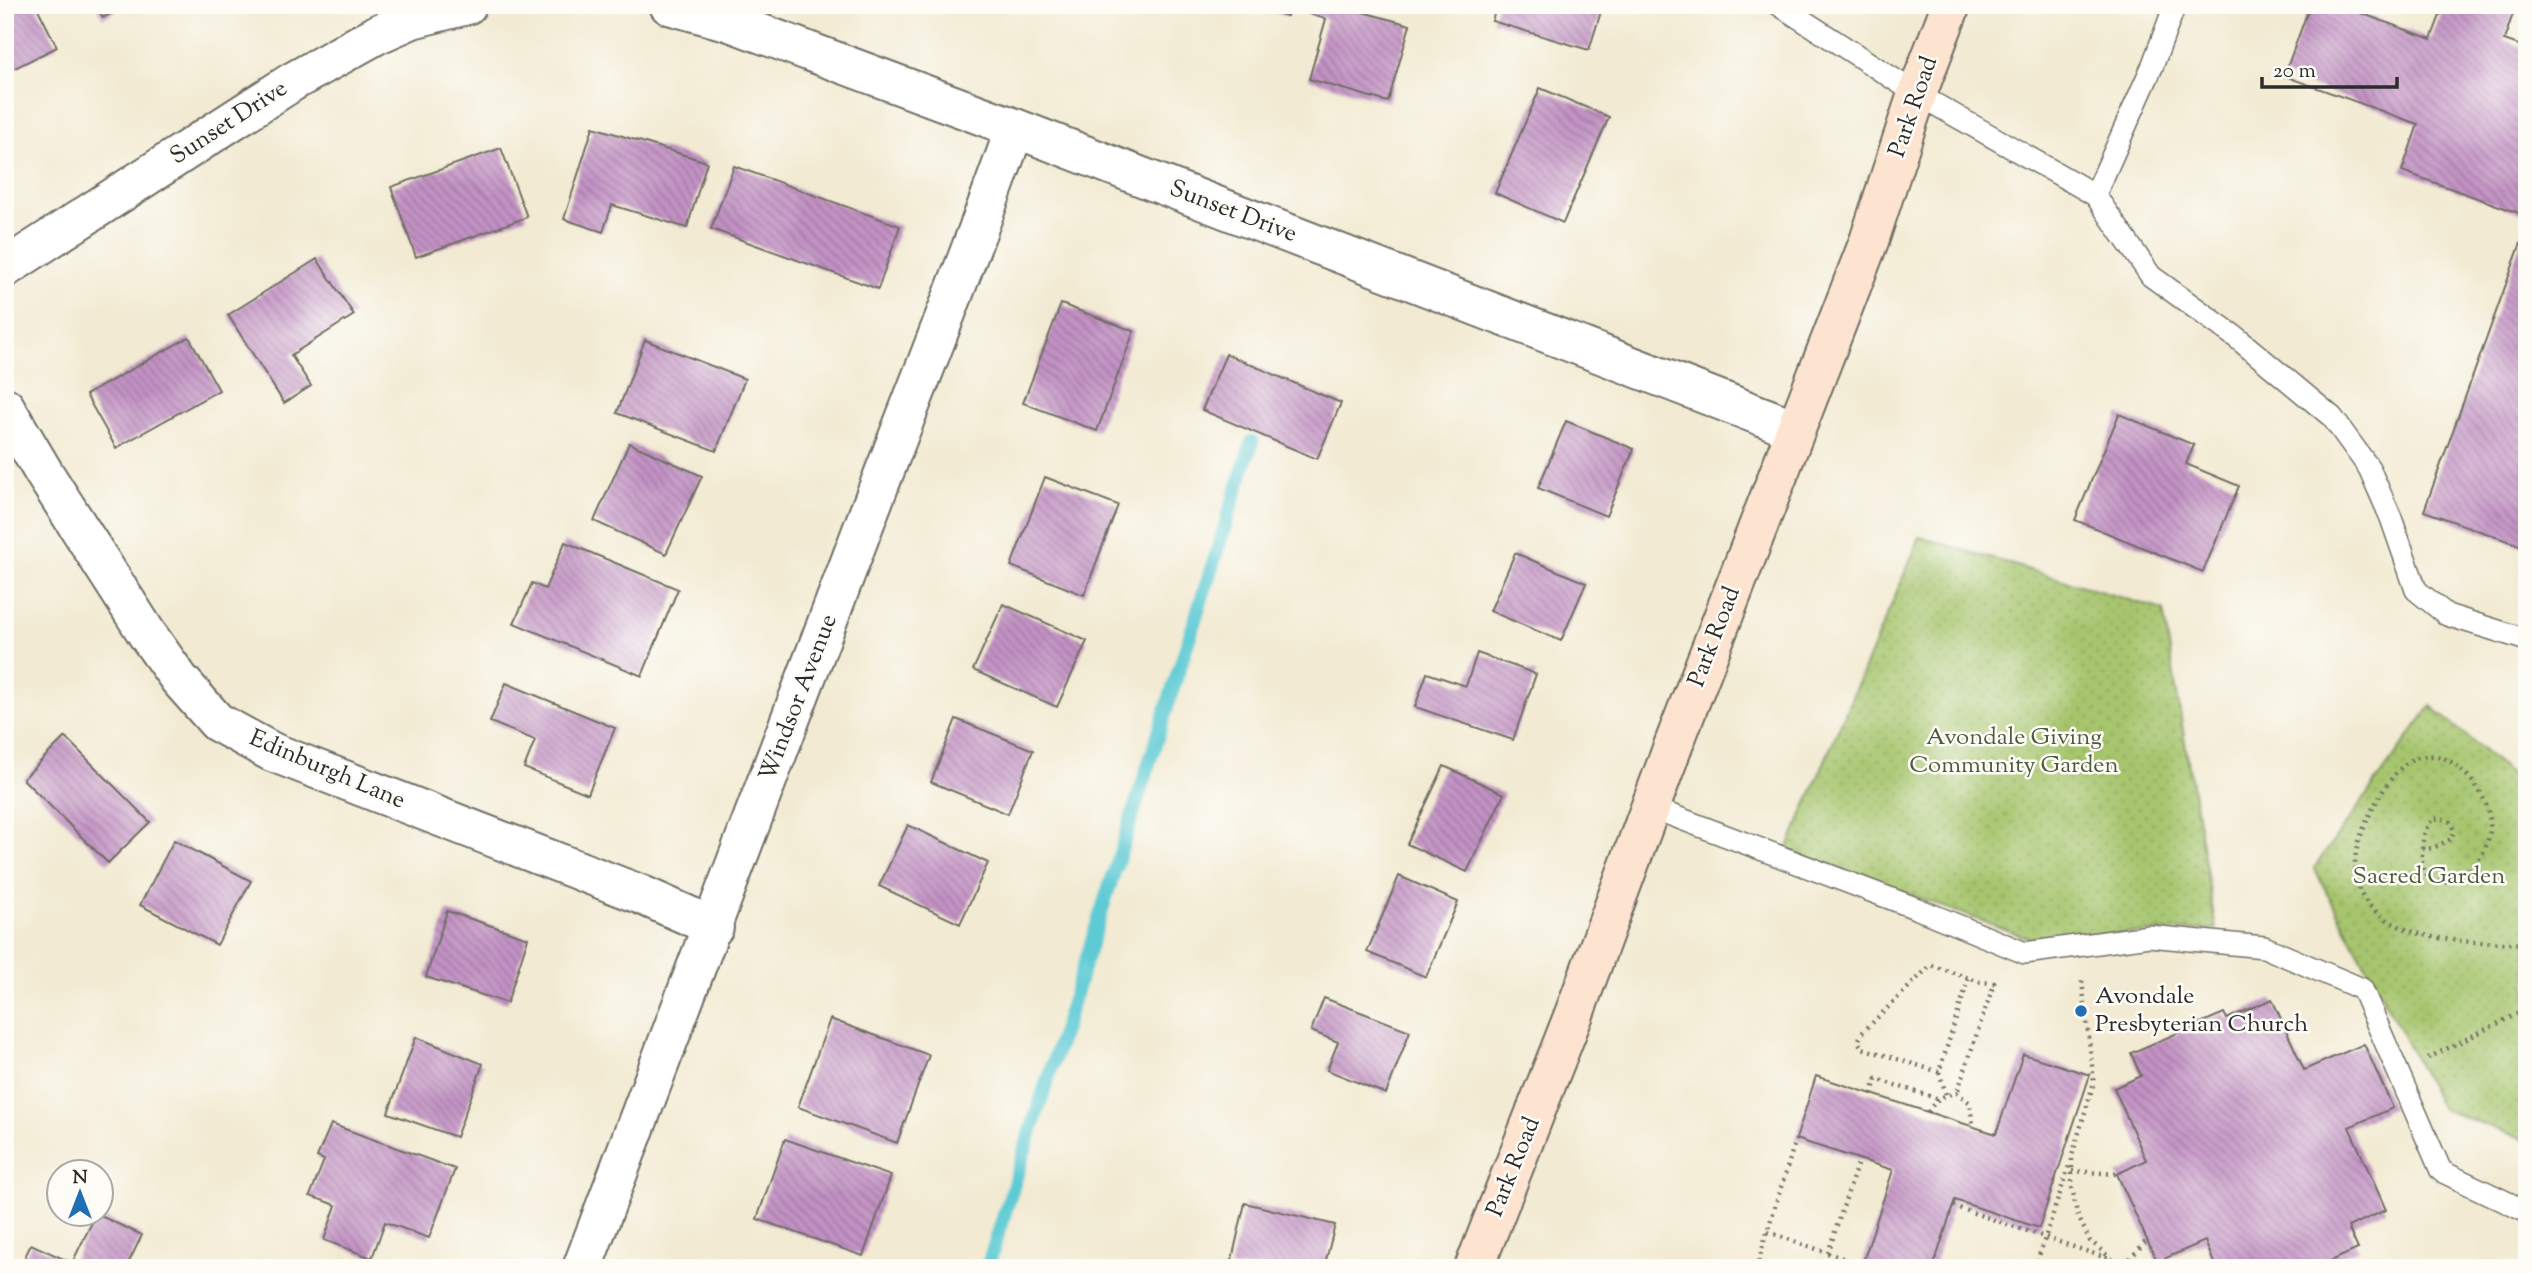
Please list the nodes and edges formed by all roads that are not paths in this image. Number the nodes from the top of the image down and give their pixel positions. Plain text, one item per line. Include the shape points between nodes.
1 (467, 5) edge
2 (669, 5) edge
3 (1779, 5) edge
4 (1951, 5) edge
5 (2175, 5) edge
6 (1917, 94) junction
7 (1015, 128) junction
8 (2095, 195) junction
9 (5, 268) edge
10 (5, 407) edge
11 (1795, 429) junction
12 (2527, 640) edge
13 (1650, 807) junction
14 (714, 927) junction
15 (2527, 1212) edge
16 (582, 1268) edge
17 (1474, 1268) edge

1 - 9 street, Sunset Drive via 412,19 292,82
2 - 7 street, Sunset Drive via 730,22
3 - 6 lane
4 - 6 main road, Park Road
5 - 8 lane
6 - 8 lane
6 - 11 main road, Park Road via 1868,241
7 - 11 street, Sunset Drive
7 - 14 street, Windsor Avenue
8 - 12 lane via 2151,276 2237,338 2332,417 2369,468 2416,590 2447,615
10 - 14 street, Edinburgh Lane via 147,634 179,680 218,722 272,751
11 - 13 main road, Park Road
13 - 15 lane via 2025,953 2149,936 2264,947 2362,989 2441,1171
13 - 17 main road, Park Road
14 - 16 street, Windsor Avenue

